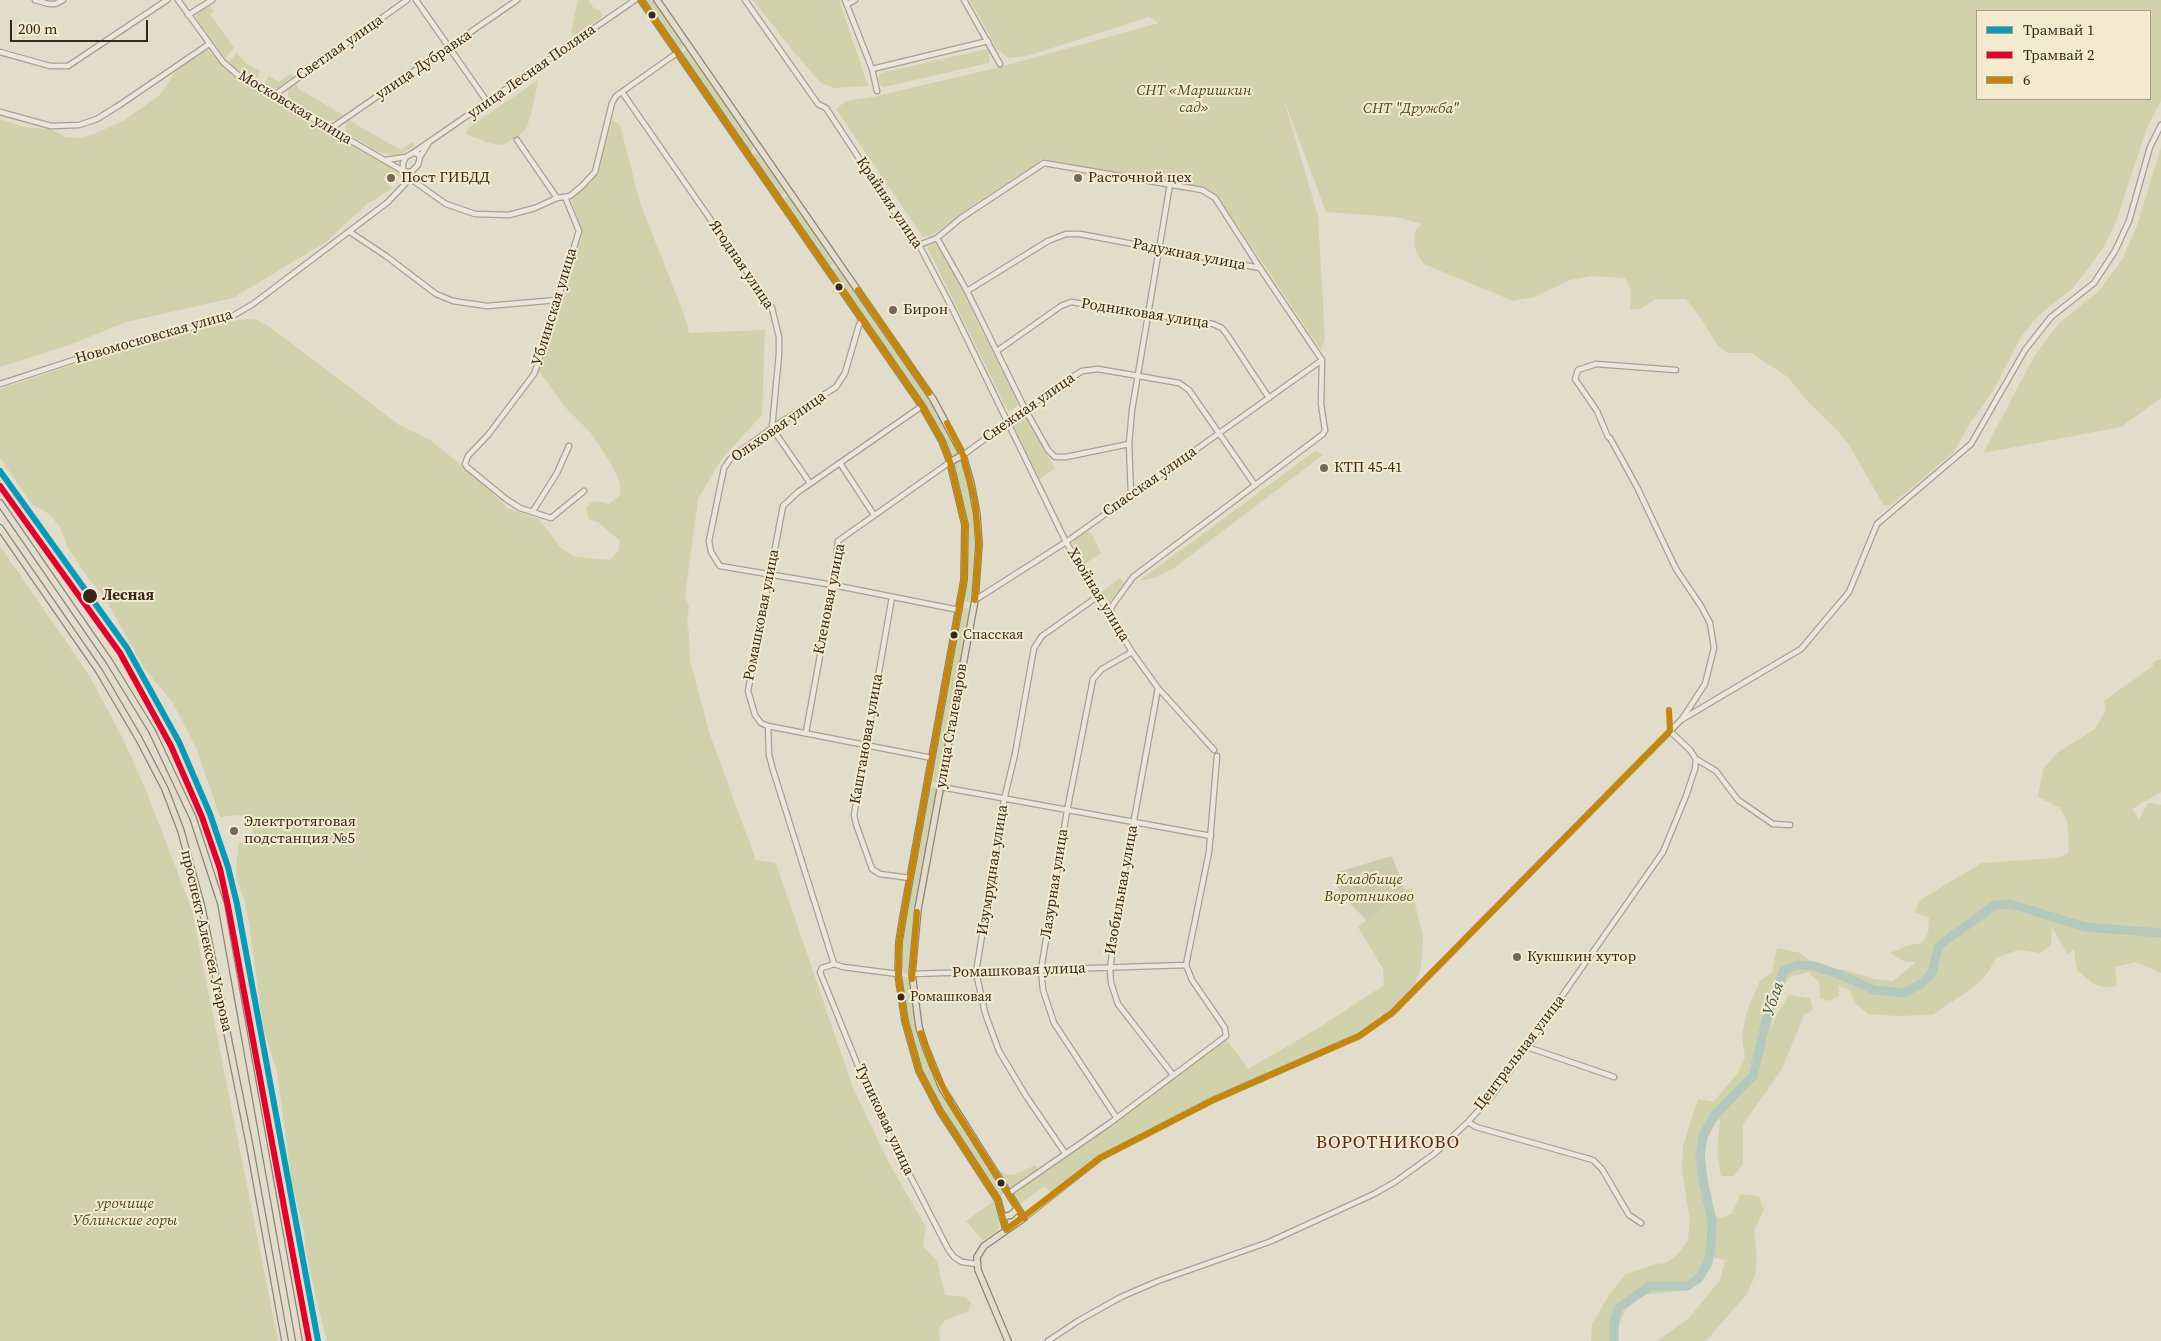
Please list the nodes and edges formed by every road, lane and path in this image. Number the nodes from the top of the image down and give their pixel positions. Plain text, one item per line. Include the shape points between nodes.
1 (35, 0) edge
2 (64, 0) edge
3 (167, 0) edge
4 (178, 0) edge
5 (212, 0) edge
6 (407, 0) edge
7 (416, 0) edge
8 (517, 0) edge
9 (635, 0) edge
10 (640, 0) edge
11 (657, 0) edge
12 (744, 0) edge
13 (855, 0) edge
14 (964, 0) edge
15 (846, 2) edge
16 (188, 16) junction
17 (988, 41) junction
18 (209, 44) junction
19 (688, 46) junction
20 (450, 48) junction
21 (0, 52) edge
22 (677, 54) junction
23 (1000, 64) dead end
24 (872, 69) junction
25 (877, 91) dead end
26 (622, 92) junction
27 (273, 96) junction
28 (488, 103) junction
29 (0, 112) edge
30 (2161, 125) edge
31 (330, 129) junction
32 (517, 140) dead end
33 (428, 143) junction
34 (413, 153) junction
35 (406, 157) junction
36 (420, 157) junction
37 (384, 160) junction
38 (407, 174) junction
39 (1170, 184) junction
40 (789, 192) junction
41 (565, 197) junction
42 (557, 198) junction
43 (778, 199) junction
44 (350, 232) junction
45 (937, 238) junction
46 (919, 245) junction
47 (1161, 249) junction
48 (839, 263) junction
49 (1260, 268) junction
50 (828, 271) junction
51 (967, 291) junction
52 (556, 300) junction
53 (1149, 315) junction
54 (862, 320) junction
55 (998, 351) junction
56 (1322, 360) junction
57 (1676, 370) dead end
58 (1138, 376) junction
59 (0, 384) edge
60 (1269, 398) junction
61 (922, 406) junction
62 (1025, 409) junction
63 (1008, 422) junction
64 (772, 428) junction
65 (1220, 433) junction
66 (1128, 444) junction
67 (569, 446) dead end
68 (963, 455) junction
69 (950, 462) junction
70 (840, 463) junction
71 (810, 483) junction
72 (1255, 485) junction
73 (584, 492) dead end
74 (1131, 494) junction
75 (0, 503) edge
76 (533, 511) junction
77 (874, 515) junction
78 (0, 528) edge
79 (1066, 542) junction
80 (770, 574) junction
81 (832, 585) junction
82 (892, 597) junction
83 (1097, 597) junction
84 (974, 603) junction
85 (960, 607) junction
86 (1110, 614) junction
87 (1132, 652) junction
88 (1158, 688) junction
89 (1681, 720) junction
90 (768, 726) junction
91 (1670, 731) junction
92 (806, 732) junction
93 (866, 746) junction
94 (1214, 750) dead end
95 (1217, 756) dead end
96 (932, 758) junction
97 (1696, 759) junction
98 (928, 785) junction
99 (941, 787) junction
100 (1004, 800) junction
101 (1066, 811) junction
102 (1134, 822) junction
103 (1790, 825) dead end
104 (1211, 836) junction
105 (910, 878) junction
106 (834, 964) junction
107 (1186, 965) junction
108 (1110, 969) junction
109 (1041, 970) junction
110 (976, 972) junction
111 (898, 974) junction
112 (912, 974) junction
113 (1527, 1047) junction
114 (1173, 1075) junction
115 (1614, 1077) dead end
116 (1116, 1117) junction
117 (1468, 1122) junction
118 (1065, 1153) junction
119 (1009, 1193) junction
120 (998, 1200) junction
121 (1018, 1208) junction
122 (1003, 1217) junction
123 (1024, 1218) junction
124 (1641, 1223) dead end
125 (1006, 1230) junction
126 (977, 1264) junction
127 (285, 1341) edge
128 (299, 1341) edge
129 (1008, 1341) edge
130 (1048, 1341) edge

1 - 2 street via 49,4
3 - 21 street via 68,66 50,66
4 - 16 street, Московская улица
5 - 16 street
6 - 27 street, Светлая улица
7 - 20 street
8 - 20 street, улица Дубравка
9 - 28 street, улица Лесная Поляна
10 - 22 main road, улица Сталеваров
11 - 19 main road, улица Сталеваров
12 - 46 street, Крайняя улица via 818,104 826,108
13 - 15 street
14 - 17 street
15 - 24 street
16 - 18 street, Московская улица
17 - 23 street
17 - 24 street
18 - 27 street, Московская улица via 238,75
18 - 29 street via 118,106 79,125 51,126
19 - 22 main road
19 - 40 main road, улица Сталеваров
20 - 28 street
20 - 31 street, улица Дубравка
22 - 26 street, Московская улица
22 - 43 main road, улица Сталеваров
24 - 25 street
26 - 41 street, Московская улица via 612,104 595,172
26 - 64 street, Ягодная улица via 772,308 779,337
27 - 31 street, Московская улица
28 - 33 street, улица Лесная Поляна
30 - 89 street via 2150,147 2130,221 2115,251 2094,283 2051,317 2024,350 1971,444 1877,524 1849,592 1801,649
31 - 37 street, Московская улица
32 - 42 street
33 - 34 street, улица Лесная Поляна
33 - 36 street, улица Лесная Поляна
34 - 35 street, улица Лесная Поляна
34 - 36 street
35 - 37 street
35 - 38 street via 403,163
36 - 38 street, улица Лесная Поляна via 414,169
37 - 38 street, Московская улица
38 - 42 street, Московская улица via 446,204 475,214 509,215
38 - 44 street, Новомосковская улица via 405,184 388,202
39 - 45 street via 1044,163 961,218
39 - 47 street
39 - 49 street via 1202,190 1215,198
40 - 43 main road
40 - 48 main road, улица Сталеваров
41 - 42 street, Московская улица
41 - 52 street, Ублинская улица via 579,231
43 - 50 main road, улица Сталеваров
44 - 52 street via 436,294 453,301 487,306
44 - 59 street, Новомосковская улица via 253,304 230,317 98,352
45 - 46 street
45 - 51 street
46 - 63 street, Крайняя улица
47 - 49 street, Радужная улица
47 - 51 street, Радужная улица via 1066,234 1048,241
47 - 53 street
48 - 50 main road
48 - 68 main road, улица Сталеваров via 933,398
49 - 56 street, Радужная улица
50 - 54 main road, улица Сталеваров
51 - 55 street
52 - 76 street, Ублинская улица via 534,374 465,464 506,499 520,508
53 - 55 street, Родниковая улица via 1071,302
53 - 58 street
53 - 60 street, Родниковая улица via 1222,328
54 - 61 main road, улица Сталеваров
54 - 64 street, Ольховая улица via 842,379 836,387
55 - 62 street
56 - 60 street, Спасская улица
56 - 72 street via 1323,434
57 - 89 street via 1596,364 1578,370 1575,379 1597,411 1672,561 1710,623 1714,648 1705,684
58 - 62 street, Снежная улица via 1090,368
58 - 65 street, Снежная улица via 1179,383 1189,390
58 - 66 street
60 - 65 street, Спасская улица
61 - 69 main road, улица Сталеваров
61 - 70 street, Ромашковая улица
62 - 63 street, Снежная улица
62 - 66 street via 1048,450 1056,457
63 - 68 street, Снежная улица
63 - 79 street, Хвойная улица
64 - 71 street
64 - 80 street, Ольховая улица via 731,458 724,468 709,541 711,552 720,566
65 - 72 street, Снежная улица
65 - 74 street, Спасская улица
66 - 74 street
67 - 76 street via 557,473
68 - 69 main road
68 - 84 main road, улица Сталеваров via 978,515 979,562
69 - 77 street, Кленовая улица
69 - 85 main road, улица Сталеваров via 965,525
70 - 71 street, Ромашковая улица
70 - 77 street
71 - 80 street, Ромашковая улица via 783,506
72 - 86 street via 1133,577 1112,606
73 - 76 street via 551,518
74 - 79 street, Спасская улица
75 - 128 main road, проспект Алексея Угарова via 114,669 152,731 193,818 221,904
77 - 81 street, Кленовая улица via 838,542
78 - 127 main road, проспект Алексея Угарова via 99,671 165,789 181,831 202,908
79 - 83 street, Хвойная улица
79 - 84 street, Спасская улица
80 - 81 street
80 - 90 street, Ромашковая улица via 748,691 755,716
81 - 82 street
81 - 92 street, Кленовая улица
82 - 85 street
82 - 93 street, Каштановая улица
83 - 86 street, Хвойная улица
83 - 100 street, Изумрудная улица via 1042,636 1034,648
84 - 85 main road
84 - 99 main road, улица Сталеваров
85 - 96 main road, улица Сталеваров
86 - 87 street, Хвойная улица
87 - 88 street, Хвойная улица
87 - 101 street, Лазурная улица via 1102,669 1093,680
88 - 94 street, Хвойная улица
88 - 102 street, Изобильная улица
89 - 91 street
90 - 92 street
90 - 106 street via 771,763
91 - 97 street
91 - 123 street via 1392,1014 1359,1036 1213,1100 1100,1158
92 - 93 street
93 - 96 street
93 - 105 street, Каштановая улица via 855,806 856,824 872,869 880,874
95 - 104 street
96 - 98 main road, улица Сталеваров
97 - 103 street via 1716,771 1738,800 1773,824
97 - 113 street, Центральная улица via 1686,796 1663,852
98 - 99 main road
98 - 105 main road, улица Сталеваров
99 - 100 street
99 - 112 main road, улица Сталеваров via 918,909
100 - 101 street
100 - 110 street, Изумрудная улица
101 - 102 street
101 - 109 street, Лазурная улица
102 - 104 street
102 - 108 street, Изобильная улица
104 - 107 street
105 - 111 main road, улица Сталеваров via 899,942
106 - 111 street
106 - 126 street, Тупиковая улица via 820,972 884,1125 948,1249 962,1262
107 - 108 street, Ромашковая улица
107 - 114 street via 1192,980 1225,1028 1226,1036
108 - 109 street, Ромашковая улица
108 - 114 street, Изобильная улица via 1114,994 1124,1014
109 - 110 street, Ромашковая улица
109 - 116 street, Лазурная улица via 1043,990 1054,1023
110 - 112 street, Ромашковая улица
110 - 118 street, Изумрудная улица via 985,1013 999,1051
111 - 112 main road
111 - 120 main road, улица Сталеваров via 907,1029 920,1071 940,1111
112 - 119 main road, улица Сталеваров via 919,1027 933,1067 952,1105
113 - 115 street
113 - 117 street, Центральная улица via 1494,1093
114 - 116 street
116 - 118 street
117 - 124 street via 1593,1160 1602,1169 1629,1215
117 - 130 street, Центральная улица via 1434,1154 1374,1194 1269,1242 1120,1297
118 - 119 street
119 - 120 main road
119 - 121 main road, улица Сталеваров
120 - 122 main road, улица Сталеваров
121 - 122 main road via 1012,1215
121 - 123 main road, улица Сталеваров
122 - 125 main road, улица Сталеваров
123 - 125 main road
125 - 126 main road via 984,1246
126 - 129 main road

